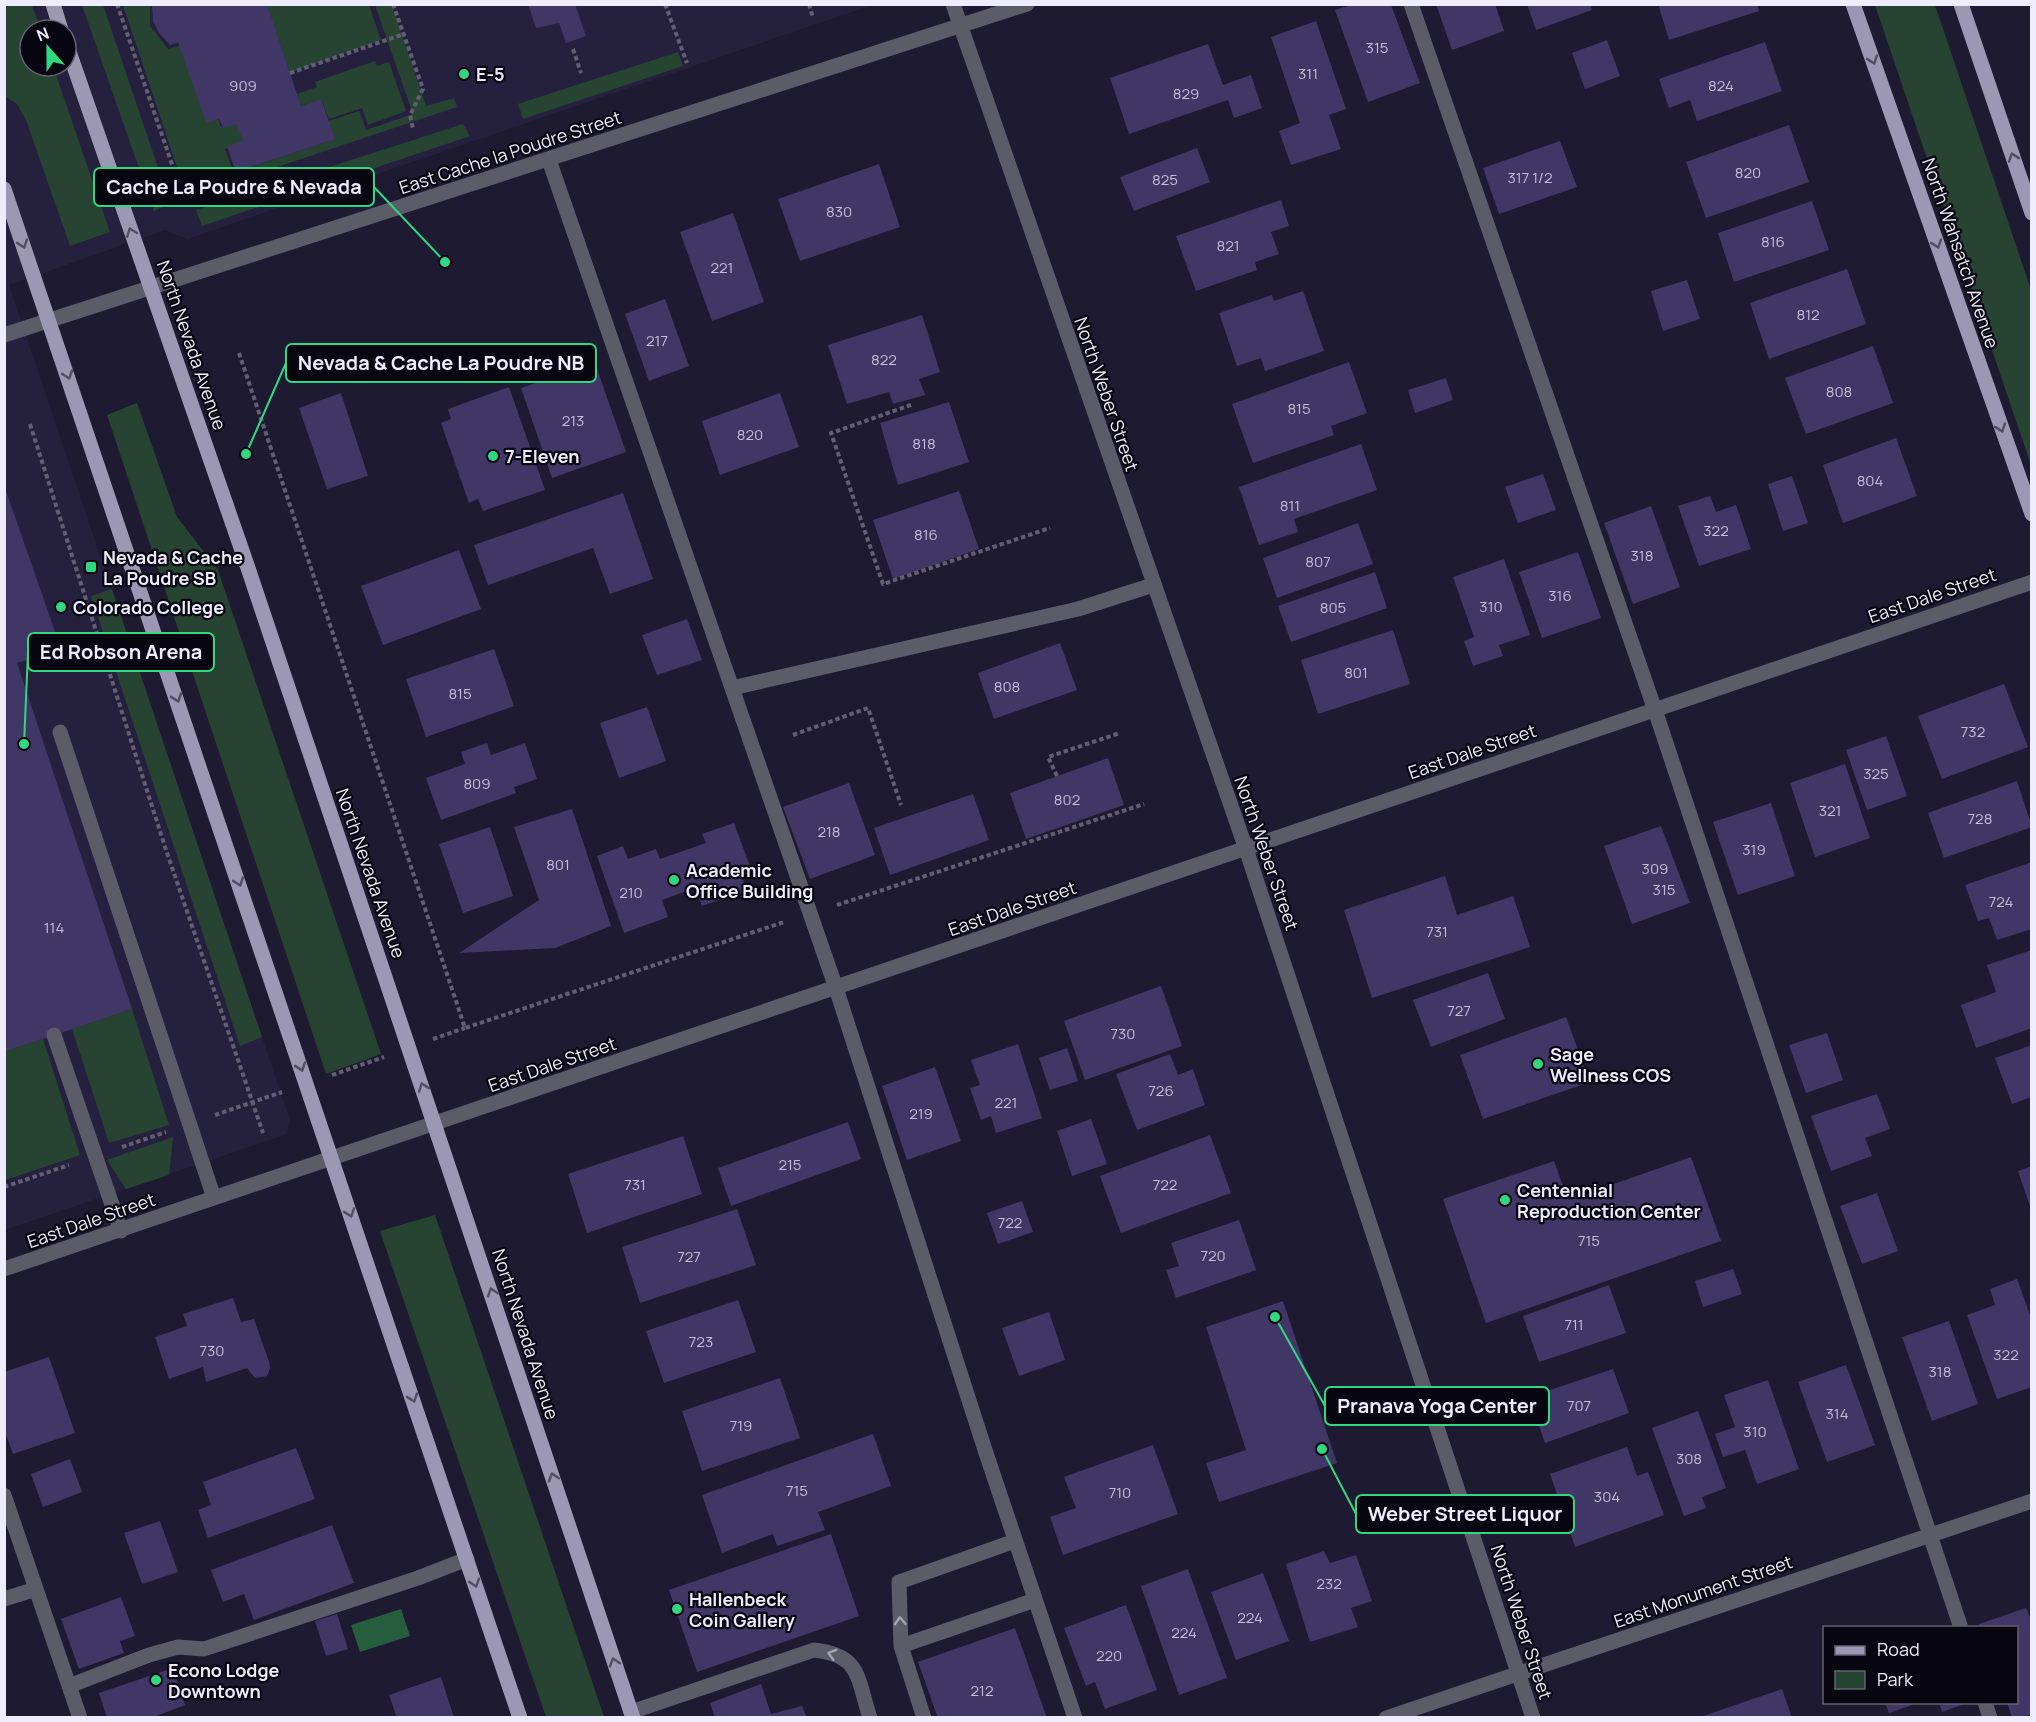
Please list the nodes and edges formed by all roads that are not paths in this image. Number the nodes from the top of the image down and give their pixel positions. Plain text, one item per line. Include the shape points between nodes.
1 (953, 4) edge
2 (1027, 4) edge
3 (1411, 4) edge
4 (1853, 4) edge
5 (1961, 4) edge
6 (960, 27) junction
7 (78, 78) edge
8 (549, 160) junction
9 (4, 189) edge
10 (2031, 213) edge
11 (152, 286) junction
12 (50, 320) junction
13 (4, 335) edge
14 (2031, 514) edge
15 (2031, 582) edge
16 (1153, 585) junction
17 (732, 688) junction
18 (1655, 710) junction
19 (60, 732) dead end
20 (1246, 849) junction
21 (836, 988) junction
22 (54, 1035) dead end
23 (436, 1123) junction
24 (332, 1158) junction
25 (214, 1198) junction
26 (121, 1230) junction
27 (4, 1269) edge
28 (4, 1495) edge
29 (2031, 1501) edge
30 (1931, 1535) junction
31 (1015, 1541) junction
32 (467, 1559) junction
33 (36, 1589) junction
34 (4, 1599) edge
35 (1035, 1600) junction
36 (1960, 1626) edge
37 (901, 1646) junction
38 (1518, 1674) junction
39 (69, 1686) junction
40 (632, 1715) edge
41 (80, 1718) edge
42 (520, 1718) edge
43 (870, 1718) edge
44 (924, 1718) edge
45 (1075, 1718) edge
46 (1386, 1718) edge
47 (1533, 1718) edge

1 - 6 street, North Weber Street
2 - 6 street, East Cache la Poudre Street
3 - 18 street
4 -> 14 main road, North Wahsatch Avenue
10 -> 5 main road
6 - 8 street, East Cache la Poudre Street
6 - 16 street, North Weber Street
11 -> 7 main road, North Nevada Avenue
8 - 11 street, East Cache la Poudre Street
8 - 17 street
9 -> 12 main road
11 - 12 street, East Cache la Poudre Street
23 -> 11 main road, North Nevada Avenue
12 - 13 street, East Cache la Poudre Street
12 -> 24 main road
15 - 18 street, East Dale Street
16 - 17 street via 1078,609
16 - 20 street, North Weber Street
17 - 21 street
18 - 20 street, East Dale Street
18 - 30 street
19 - 25 street
20 - 21 street, East Dale Street
20 - 38 street, North Weber Street
21 - 23 street, East Dale Street
21 - 31 street
22 - 26 street
23 - 24 street, East Dale Street
40 -> 23 main road, North Nevada Avenue
24 - 25 street, East Dale Street
24 -> 32 main road
25 - 26 street, East Dale Street
26 - 27 street, East Dale Street
28 - 33 street
29 - 30 street, East Monument Street
30 - 36 street
30 - 38 street, East Monument Street
31 - 35 street
37 -> 31 street via 899,1582
32 - 39 street via 204,1649 178,1647 159,1652
32 -> 42 main road
33 - 34 street
33 - 39 street
35 - 37 street
35 - 45 street
37 - 44 street
38 - 46 street, East Monument Street
38 - 47 street, North Weber Street
39 - 41 street
43 -> 40 street via 851,1662 835,1652 814,1650

